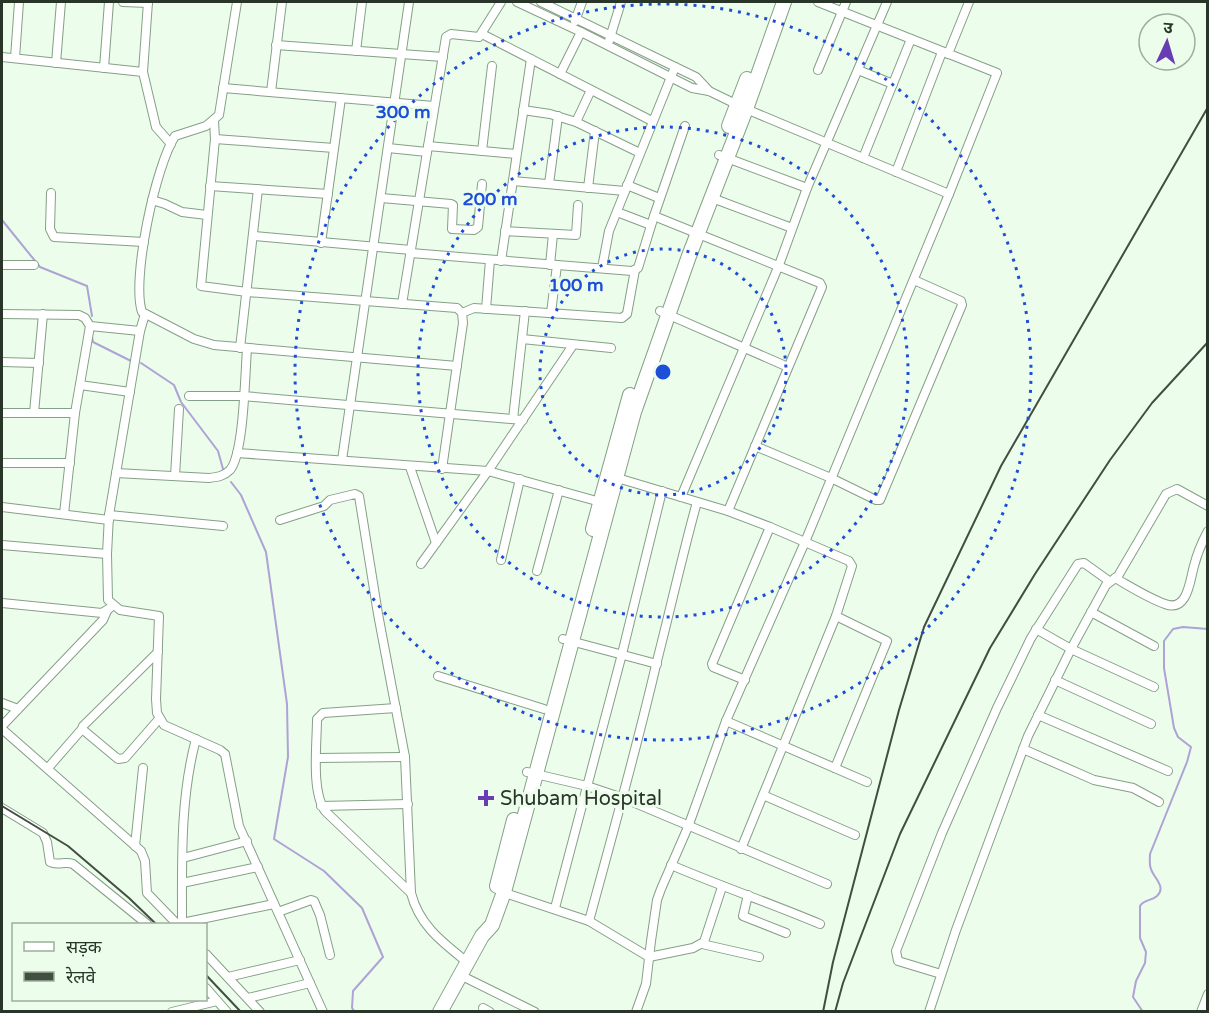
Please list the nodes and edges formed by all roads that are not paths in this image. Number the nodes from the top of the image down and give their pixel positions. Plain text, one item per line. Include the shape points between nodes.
1 (19, 2) edge
2 (61, 2) edge
3 (109, 2) edge
4 (123, 2) edge
5 (148, 2) edge
6 (237, 2) edge
7 (282, 2) edge
8 (362, 2) edge
9 (409, 2) edge
10 (501, 2) edge
11 (517, 2) edge
12 (541, 2) edge
13 (582, 2) edge
14 (621, 2) edge
15 (776, 2) edge
16 (784, 2) edge
17 (818, 2) edge
18 (846, 2) edge
19 (887, 2) edge
20 (969, 2) edge
21 (535, 5) edge
22 (842, 11) junction
23 (574, 23) junction
24 (877, 26) junction
25 (581, 32) junction
26 (482, 33) junction
27 (611, 36) junction
28 (911, 39) junction
29 (276, 45) junction
30 (607, 45) junction
31 (356, 51) junction
32 (945, 53) junction
33 (402, 54) junction
34 (2, 57) edge
35 (443, 57) junction
36 (15, 58) junction
37 (531, 59) junction
38 (56, 63) junction
39 (492, 66) dead end
40 (675, 67) junction
41 (104, 68) junction
42 (818, 70) dead end
43 (858, 70) junction
44 (143, 72) junction
45 (560, 74) junction
46 (670, 77) junction
47 (893, 84) junction
48 (223, 88) junction
49 (591, 90) junction
50 (709, 91) junction
51 (271, 92) junction
52 (341, 98) junction
53 (394, 103) junction
54 (434, 106) junction
55 (742, 107) junction
56 (523, 110) junction
57 (558, 116) junction
58 (214, 121) junction
59 (652, 121) junction
60 (576, 122) junction
61 (685, 126) dead end
62 (594, 131) junction
63 (216, 139) junction
64 (827, 143) junction
65 (171, 144) junction
66 (334, 148) junction
67 (388, 148) junction
68 (427, 149) junction
69 (482, 151) junction
70 (640, 153) junction
71 (516, 154) junction
72 (723, 156) junction
73 (863, 158) junction
74 (896, 172) junction
75 (513, 181) junction
76 (482, 184) dead end
77 (549, 184) junction
78 (210, 186) junction
79 (588, 188) junction
80 (626, 188) junction
81 (807, 188) junction
82 (258, 189) junction
83 (51, 194) dead end
84 (949, 194) junction
85 (328, 195) junction
86 (381, 198) junction
87 (659, 198) junction
88 (712, 198) junction
89 (152, 200) junction
90 (419, 201) junction
91 (578, 205) dead end
92 (617, 212) junction
93 (207, 214) junction
94 (654, 216) junction
95 (651, 225) junction
96 (792, 228) junction
97 (505, 231) junction
98 (694, 233) junction
99 (553, 234) junction
100 (254, 236) junction
101 (144, 242) junction
102 (321, 243) junction
103 (375, 247) junction
104 (411, 252) junction
105 (490, 260) junction
106 (501, 261) junction
107 (2, 265) edge
108 (34, 265) dead end
109 (554, 265) junction
110 (779, 265) junction
111 (602, 268) junction
112 (635, 270) junction
113 (914, 280) junction
114 (247, 292) junction
115 (366, 301) junction
116 (402, 304) junction
117 (486, 309) junction
118 (525, 311) junction
119 (462, 313) junction
120 (551, 313) junction
121 (664, 313) junction
122 (2, 314) edge
123 (43, 314) junction
124 (145, 314) junction
125 (90, 327) junction
126 (140, 331) junction
127 (522, 339) junction
128 (573, 345) junction
129 (611, 348) dead end
130 (244, 349) junction
131 (744, 349) junction
132 (357, 357) junction
133 (2, 362) edge
134 (39, 363) junction
135 (457, 366) junction
136 (788, 367) junction
137 (80, 385) junction
138 (130, 392) junction
139 (189, 396) dead end
140 (243, 396) junction
141 (351, 406) junction
142 (179, 409) dead end
143 (2, 413) edge
144 (34, 413) junction
145 (75, 413) junction
146 (450, 413) junction
147 (513, 419) junction
148 (523, 420) junction
149 (755, 446) junction
150 (237, 453) junction
151 (342, 460) junction
152 (2, 463) edge
153 (70, 463) junction
154 (410, 466) junction
155 (442, 469) junction
156 (488, 471) junction
157 (116, 473) junction
158 (175, 476) junction
159 (612, 477) junction
160 (831, 478) junction
161 (520, 479) junction
162 (559, 490) junction
163 (662, 491) junction
164 (681, 497) junction
165 (697, 501) junction
166 (605, 503) junction
167 (1208, 506) edge
168 (2, 507) edge
169 (728, 511) junction
170 (64, 514) junction
171 (109, 518) junction
172 (280, 520) dead end
173 (223, 526) dead end
174 (770, 527) junction
175 (1208, 531) edge
176 (805, 542) junction
177 (436, 543) junction
178 (2, 545) edge
179 (107, 554) junction
180 (501, 560) dead end
181 (421, 564) dead end
182 (537, 571) dead end
183 (1112, 580) junction
184 (2, 603) edge
185 (110, 608) junction
186 (1091, 612) junction
187 (836, 616) junction
188 (1036, 629) junction
189 (567, 640) junction
190 (1154, 646) dead end
191 (1071, 649) junction
192 (158, 652) junction
193 (622, 654) junction
194 (657, 664) junction
195 (438, 676) dead end
196 (745, 680) junction
197 (1055, 680) junction
198 (1154, 687) dead end
199 (2, 703) edge
200 (396, 708) junction
201 (18, 709) junction
202 (544, 709) junction
203 (1038, 715) junction
204 (159, 719) junction
205 (726, 722) junction
206 (1151, 724) dead end
207 (2, 728) edge
208 (82, 729) junction
209 (196, 739) junction
210 (784, 746) junction
211 (1023, 749) junction
212 (405, 757) junction
213 (317, 759) junction
214 (48, 768) junction
215 (142, 768) dead end
216 (835, 768) junction
217 (1168, 771) dead end
218 (531, 773) junction
219 (867, 782) dead end
220 (587, 786) junction
221 (763, 795) junction
222 (622, 798) junction
223 (1159, 802) dead end
224 (408, 804) junction
225 (321, 806) junction
226 (2, 808) edge
227 (688, 827) junction
228 (855, 835) dead end
229 (247, 842) junction
230 (135, 846) junction
231 (741, 849) junction
232 (183, 858) junction
233 (671, 866) junction
234 (258, 867) junction
235 (182, 883) junction
236 (827, 884) dead end
237 (722, 887) junction
238 (500, 891) junction
239 (411, 893) junction
240 (748, 895) junction
241 (276, 908) junction
242 (555, 908) junction
243 (589, 921) junction
244 (146, 923) edge
245 (177, 923) edge
246 (178, 923) edge
247 (184, 923) edge
248 (820, 924) dead end
249 (786, 933) dead end
250 (702, 944) junction
251 (207, 955) edge
252 (330, 955) dead end
253 (649, 957) junction
254 (759, 957) dead end
255 (300, 960) junction
256 (467, 962) junction
257 (941, 974) junction
258 (460, 975) junction
259 (228, 977) junction
260 (310, 983) junction
261 (207, 989) edge
262 (1208, 994) edge
263 (248, 999) junction
264 (217, 1001) junction
265 (171, 1011) edge
266 (227, 1011) edge
267 (260, 1011) edge
268 (323, 1011) edge
269 (440, 1011) edge
270 (536, 1011) edge
271 (636, 1011) edge
272 (929, 1011) edge
273 (1201, 1011) edge

1 - 36 street
2 - 38 street
3 - 41 street
4 - 5 street
5 - 44 street
6 - 48 street
7 - 29 street
8 - 31 street
9 - 33 street
10 - 26 street
11 - 21 street
12 - 23 street
13 - 23 street
14 - 27 street
15 - 55 main road
16 - 55 main road
17 - 22 street
18 - 22 street
19 - 24 street
20 - 32 street
21 - 23 street
22 - 24 street
22 - 42 street
23 - 25 street
23 - 27 street
24 - 28 street
24 - 43 street
25 - 30 street
25 - 45 street
26 - 35 street via 478,37 448,35
26 - 37 street
27 - 30 street
27 - 40 street
28 - 32 street
28 - 47 street
29 - 31 street
29 - 51 street
30 - 46 street
31 - 33 street
32 - 74 street
32 - 84 street via 997,74
33 - 35 street
33 - 53 street
34 - 36 street
35 - 54 street
36 - 38 street
37 - 45 street
37 - 56 street
38 - 41 street
39 - 69 street
40 - 46 street
40 - 50 street via 696,77
41 - 44 street
43 - 47 street
43 - 64 street
44 - 65 street via 153,120
45 - 49 street
46 - 50 street
46 - 59 street
47 - 73 street
48 - 51 street
48 - 58 street via 219,115
49 - 59 street
49 - 60 street
50 - 55 street
51 - 52 street
52 - 53 street
52 - 66 street
53 - 54 street
53 - 67 street
54 - 68 street
55 - 64 street
55 - 72 main road
56 - 57 street
56 - 71 street
57 - 60 street
57 - 77 street
58 - 63 street
58 - 65 street via 175,136
59 - 70 street
60 - 62 street
61 - 87 street
62 - 70 street
62 - 79 street
63 - 66 street
63 - 78 street
64 - 73 street
64 - 81 street
65 - 89 street
66 - 85 street
67 - 68 street
67 - 86 street
68 - 69 street
68 - 90 street
69 - 71 street
70 - 80 street
71 - 75 street
72 - 81 street
72 - 88 main road
72 - 98 main road
73 - 74 street
74 - 84 street
75 - 77 street
75 - 97 street
76 - 90 street via 478,227 474,230 452,229 452,204
77 - 79 street
78 - 82 street
78 - 93 street
79 - 80 street
80 - 87 street
80 - 92 street
81 - 96 street
82 - 85 street
82 - 100 street
83 - 101 street via 50,229 54,237
84 - 113 street
85 - 102 street
86 - 90 street
86 - 103 street
87 - 94 street
88 - 96 street
88 - 98 main road
89 - 93 street via 182,212
89 - 101 street
90 - 104 street
91 - 99 street via 576,235
92 - 95 street
92 - 111 street via 606,239
93 - 114 street via 201,286
94 - 95 street
94 - 98 street
95 - 112 street
96 - 110 street
97 - 99 street
97 - 106 street
98 - 110 street
98 - 121 main road
99 - 109 street
100 - 102 street
100 - 114 street
101 - 124 street via 138,296
102 - 103 street
103 - 104 street
103 - 115 street
104 - 105 street
104 - 116 street
105 - 106 street
105 - 117 street
106 - 109 street
107 - 108 street
109 - 111 street
109 - 120 street
110 - 131 street
110 - 136 street via 822,287
111 - 112 street
112 - 120 street via 625,316
113 - 160 street
113 - 160 street via 961,301 962,305 880,500
114 - 115 street
114 - 130 street
115 - 116 street
115 - 132 street
116 - 119 street via 458,308
117 - 118 street
117 - 119 street
118 - 120 street
118 - 127 street
119 - 135 street
121 - 131 street
121 - 159 main road via 625,410
122 - 123 street
123 - 125 street via 79,315 86,318
123 - 134 street
124 - 126 street
124 - 130 street via 194,339
125 - 126 street
125 - 137 street
126 - 138 street
127 - 128 street
127 - 147 street
128 - 129 street
128 - 148 street
130 - 132 street
130 - 140 street
131 - 136 street
131 - 164 street
132 - 135 street
132 - 141 street
133 - 134 street
134 - 144 street
135 - 146 street
136 - 149 street
137 - 138 street
137 - 145 street
138 - 157 street
139 - 140 street
140 - 141 street
140 - 150 street
141 - 146 street
141 - 151 street
142 - 158 street
143 - 144 street
144 - 145 street
145 - 153 street
146 - 147 street
146 - 155 street
147 - 148 street
148 - 156 street
149 - 160 street
149 - 169 street
150 - 151 street
150 - 158 street via 223,476
151 - 154 street
152 - 153 street
153 - 170 street
154 - 155 street
154 - 177 street
155 - 156 street
156 - 161 street
156 - 177 street
157 - 158 street
157 - 171 street
159 - 163 street
159 - 166 main road
160 - 176 street
161 - 162 street
161 - 180 street
162 - 166 street
162 - 182 street
163 - 164 street
163 - 193 street
164 - 165 street
165 - 169 street
165 - 194 street
166 - 189 main road
167 - 183 street via 1177,489 1169,491
168 - 170 street
169 - 174 street
170 - 171 street
171 - 173 street
171 - 179 street
172 - 200 street via 324,506 330,500 359,496
174 - 176 street
174 - 196 street via 712,664
175 - 183 street via 1195,562 1191,586 1177,605 1167,605
176 - 187 street via 849,561 852,566
176 - 196 street
177 - 181 street
178 - 179 street
179 - 185 street
183 - 186 street
183 - 188 street via 1084,563 1077,564
184 - 185 street via 102,613
185 - 192 street via 159,616
185 - 201 street
186 - 190 street
186 - 191 street
187 - 210 street
187 - 216 street via 886,640 887,644
188 - 191 street
188 - 257 street via 972,762 896,951 898,961
189 - 193 street
189 - 202 main road
189 - 218 main road
191 - 197 street
191 - 198 street
192 - 204 street
192 - 208 street
193 - 194 street
193 - 220 street
194 - 222 street
195 - 202 street
196 - 205 street
197 - 203 street
197 - 206 street
199 - 201 street
200 - 212 street
200 - 213 street via 319,715
201 - 207 street
202 - 218 main road
203 - 211 street
203 - 217 street
204 - 208 street via 121,759
204 - 209 street
205 - 210 street
205 - 227 street
207 - 214 street
208 - 214 street
209 - 229 street via 225,754 239,826
209 - 232 street via 185,798
210 - 216 street
210 - 221 street
211 - 223 street via 1094,780 1133,788
211 - 257 street
212 - 213 street
212 - 224 street
213 - 225 street
214 - 230 street
215 - 230 street
216 - 219 street
218 - 220 street
218 - 238 main road
220 - 222 street
220 - 242 street
221 - 228 street
221 - 231 street
222 - 227 street
222 - 243 street
224 - 225 street
224 - 239 street
225 - 239 street
226 - 244 street via 43,833 50,862 73,864
227 - 231 street
227 - 233 street
229 - 232 street
229 - 234 street
230 - 245 street via 144,856 147,893
231 - 236 street
232 - 235 street
233 - 237 street
233 - 253 street via 657,900
234 - 235 street
234 - 241 street
235 - 246 street
237 - 240 street
237 - 250 street
238 - 242 street
238 - 256 main road
239 - 256 street via 429,930
240 - 248 street
240 - 249 street via 743,915
241 - 247 street
241 - 252 street via 314,901
241 - 255 street
242 - 243 street
243 - 253 street
250 - 253 street
250 - 254 street
251 - 259 street
253 - 271 street via 646,984
255 - 259 street
255 - 260 street
256 - 258 main road
257 - 272 street
258 - 269 main road
258 - 270 street
259 - 263 street
260 - 263 street
260 - 268 street
261 - 264 street
262 - 273 street
263 - 267 street
264 - 265 street
264 - 266 street

